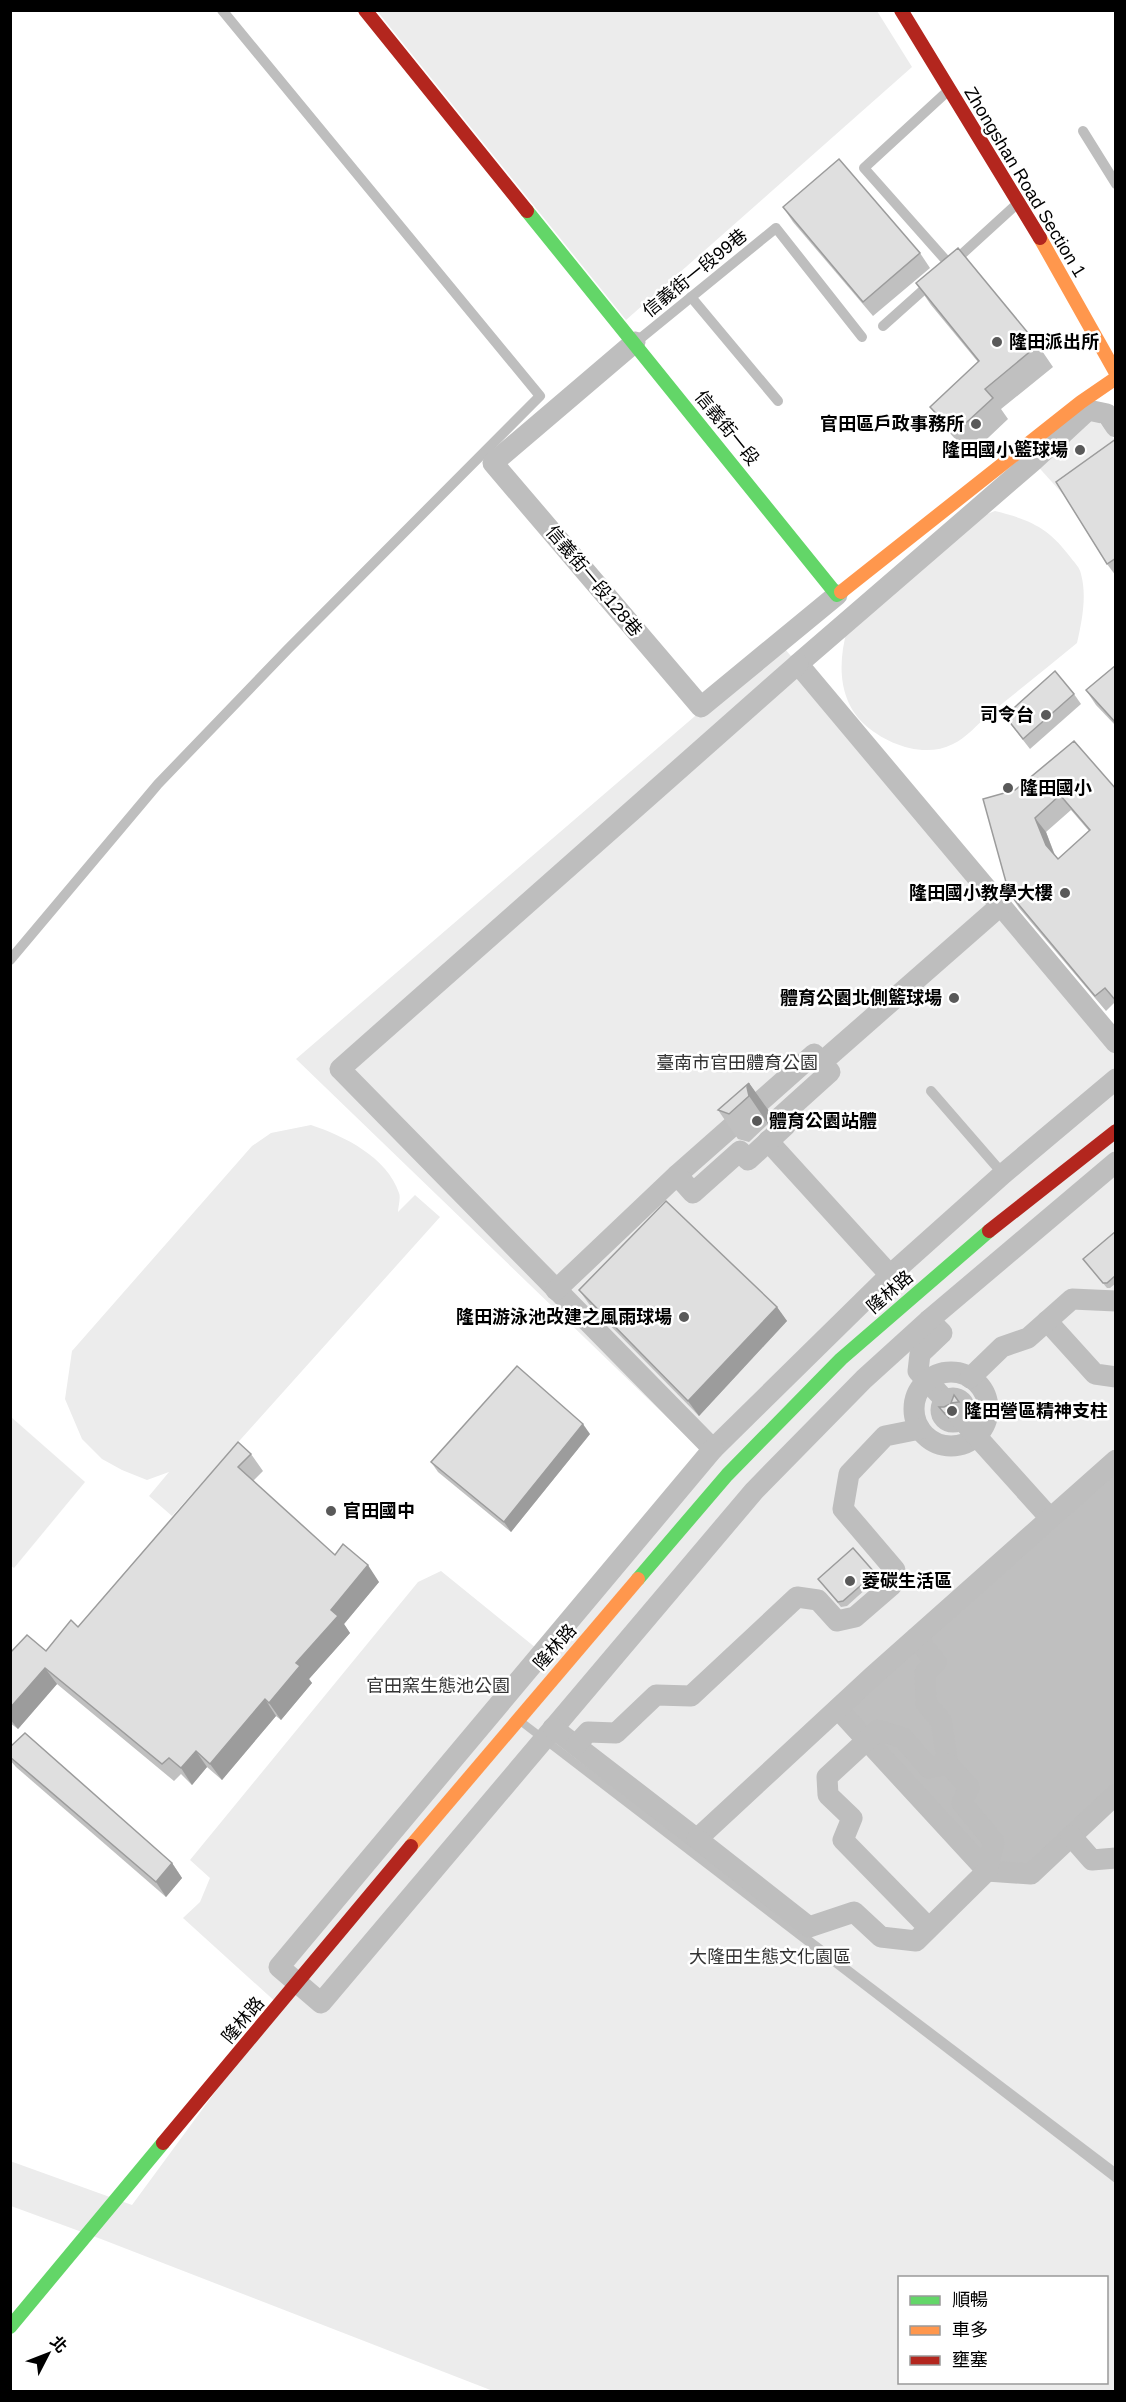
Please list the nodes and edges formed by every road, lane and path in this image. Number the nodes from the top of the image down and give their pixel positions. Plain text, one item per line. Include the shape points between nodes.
1 (222, 10) edge
2 (365, 10) edge
3 (901, 10) edge
4 (950, 89) junction
5 (1083, 131) dead end
6 (1116, 184) edge
7 (1020, 202) junction
8 (951, 265) junction
9 (691, 297) junction
10 (883, 326) dead end
11 (862, 337) dead end
12 (635, 342) junction
13 (1116, 373) edge
14 (1116, 378) edge
15 (778, 401) dead end
16 (1116, 427) edge
17 (837, 595) junction
18 (798, 664) junction
19 (1000, 906) junction
20 (10, 960) edge
21 (1116, 1043) edge
22 (821, 1063) junction
23 (1116, 1079) edge
24 (931, 1091) dead end
25 (1116, 1131) edge
26 (768, 1141) junction
27 (1116, 1162) edge
28 (1003, 1174) junction
29 (677, 1175) junction
30 (890, 1275) junction
31 (556, 1290) junction
32 (1116, 1301) edge
33 (929, 1320) junction
34 (1047, 1321) junction
35 (1116, 1377) edge
36 (970, 1378) junction
37 (927, 1382) junction
38 (920, 1429) junction
39 (977, 1436) junction
40 (713, 1449) junction
41 (1116, 1460) edge
42 (1050, 1518) junction
43 (915, 1638) junction
44 (838, 1709) junction
45 (553, 1728) junction
46 (867, 1741) junction
47 (576, 1745) junction
48 (948, 1764) junction
49 (1116, 1794) edge
50 (1071, 1836) junction
51 (697, 1839) junction
52 (1116, 1858) edge
53 (987, 1871) junction
54 (929, 1928) junction
55 (298, 1983) junction
56 (10, 2327) edge

1 - 20 lane via 540,396 158,784
2 - 12 street, 信義街一段
3 - 4 street, Zhongshan Road Section 1
4 - 7 street, Zhongshan Road Section 1
4 - 8 lane via 864,168
5 - 6 lane
7 - 8 lane
7 - 13 street, Zhongshan Road Section 1
8 - 10 lane
9 - 11 lane, 信義街一段99巷 via 776,228
9 - 12 lane, 信義街一段99巷
9 - 15 lane
12 - 17 street, 信義街一段
12 - 17 street, 信義街一段128巷 via 493,463 700,707
14 - 17 street
16 - 18 street via 1107,414 1088,410
18 - 19 street
18 - 31 street via 340,1069
19 - 21 street
19 - 22 street
22 - 26 street via 830,1072 779,1118 786,1125
22 - 29 street via 814,1054
23 - 28 street
24 - 28 lane
25 - 55 street, 隆林路 via 1026,1200 842,1359 727,1475
26 - 29 street via 748,1160 740,1151 693,1193
26 - 30 street
27 - 33 street
28 - 30 street
29 - 31 street
30 - 40 street
31 - 40 street
32 - 34 street via 1072,1299
33 - 37 street via 942,1333 920,1354 918,1371
33 - 45 street via 864,1379 754,1491
34 - 35 street via 1095,1374
34 - 36 street via 1028,1338 1002,1347
36 - 37 street via 947,1372
36 - 39 street via 980,1386 989,1408
37 - 38 street via 914,1405
37 - 39 street via 945,1400 940,1408 942,1416 952,1422 961,1419
38 - 39 street via 938,1444 950,1447
38 - 47 street via 885,1436 849,1474 843,1509 895,1570 892,1585 855,1617 837,1621 818,1600 797,1597 691,1696 656,1695 616,1733 588,1732
39 - 42 street
40 - 55 street via 279,1967
41 - 42 street
42 - 43 street
43 - 44 street
43 - 48 street via 936,1662 925,1673 926,1703 941,1721
44 - 46 street
44 - 51 street
45 - 47 street
45 - 55 street via 321,2003
46 - 48 street via 878,1730 903,1738 929,1768
46 - 53 street
46 - 54 street via 827,1777 828,1795 852,1818 843,1840
47 - 51 street
48 - 53 street via 969,1787 962,1803 994,1842
49 - 50 street
50 - 52 street via 1092,1860
50 - 53 street via 1031,1874
51 - 54 street via 808,1927 854,1912 881,1937 916,1941
53 - 54 street
55 - 56 street, 隆林路

